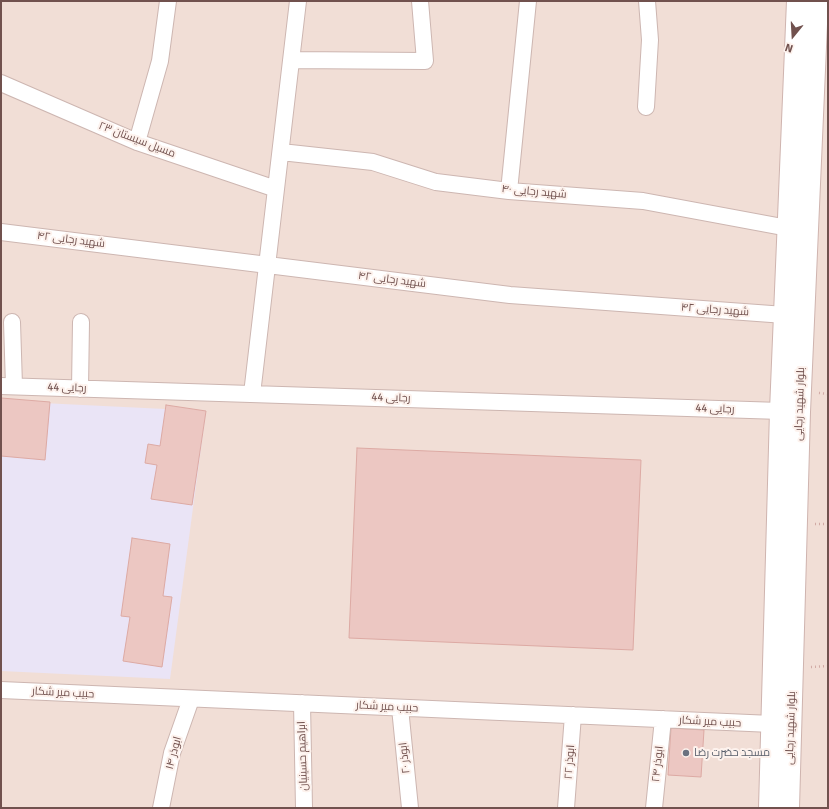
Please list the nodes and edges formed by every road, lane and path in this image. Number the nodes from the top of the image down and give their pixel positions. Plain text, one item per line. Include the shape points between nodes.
1 (168, 1) edge
2 (298, 1) edge
3 (420, 1) edge
4 (528, 1) edge
5 (648, 1) edge
6 (798, 1) edge
7 (817, 1) edge
8 (822, 32) edge
9 (291, 60) junction
10 (1, 83) edge
11 (646, 107) dead end
12 (138, 142) junction
13 (281, 152) junction
14 (276, 189) junction
15 (510, 191) junction
16 (788, 228) junction
17 (1, 232) edge
18 (268, 265) junction
19 (785, 315) junction
20 (12, 322) dead end
21 (81, 322) dead end
22 (8, 386) edge
23 (80, 389) junction
24 (252, 394) junction
25 (780, 411) junction
26 (1, 690) edge
27 (191, 699) junction
28 (302, 703) junction
29 (400, 708) junction
30 (573, 715) junction
31 (663, 719) junction
32 (772, 724) junction
33 (161, 808) edge
34 (304, 808) edge
35 (410, 808) edge
36 (566, 808) edge
37 (654, 808) edge
38 (770, 808) edge
39 (788, 808) edge

1 - 12 street via 160,61
2 - 9 street
3 - 9 street via 425,61
4 - 15 street
5 - 11 street via 650,40
6 - 16 main road, بلوار شهید رجایی
7 - 8 main road, بلوار شهید رجایی
8 - 39 main road, بلوار شهید رجایی via 799,412
9 - 13 street
10 - 12 street, مسیل سیستان ۲۳
12 - 14 street, مسیل سیستان ۲۳
13 - 14 street
13 - 15 street, شهید رجایی ۴۰ via 372,162 436,182
14 - 18 street
15 - 16 street, شهید رجایی ۴۰ via 643,201
16 - 19 main road, بلوار شهید رجایی
17 - 18 street, شهید رجایی ۴۲
18 - 19 street, شهید رجایی ۴۲ via 510,295
18 - 24 street
19 - 25 main road, بلوار شهید رجایی
20 - 22 street
21 - 23 street
22 - 23 street, رجایی 44
23 - 24 street, رجایی 44
24 - 25 street, رجایی 44
25 - 32 main road, بلوار شهید رجایی
26 - 27 street, حبیب میر شکار
27 - 28 street, حبیب میر شکار
27 - 33 street, ابوذر ۱۴ via 172,753
28 - 29 street, حبیب میر شکار
28 - 34 street, ابراهیم حسینیان
29 - 30 street, حبیب میر شکار
29 - 35 street, ابوذر ۲۰
30 - 31 street, حبیب میر شکار
30 - 36 street, ابوذر ۲۲
31 - 32 street, حبیب میر شکار
31 - 37 street, ابوذر ۲۴
32 - 38 main road, بلوار شهید رجایی

